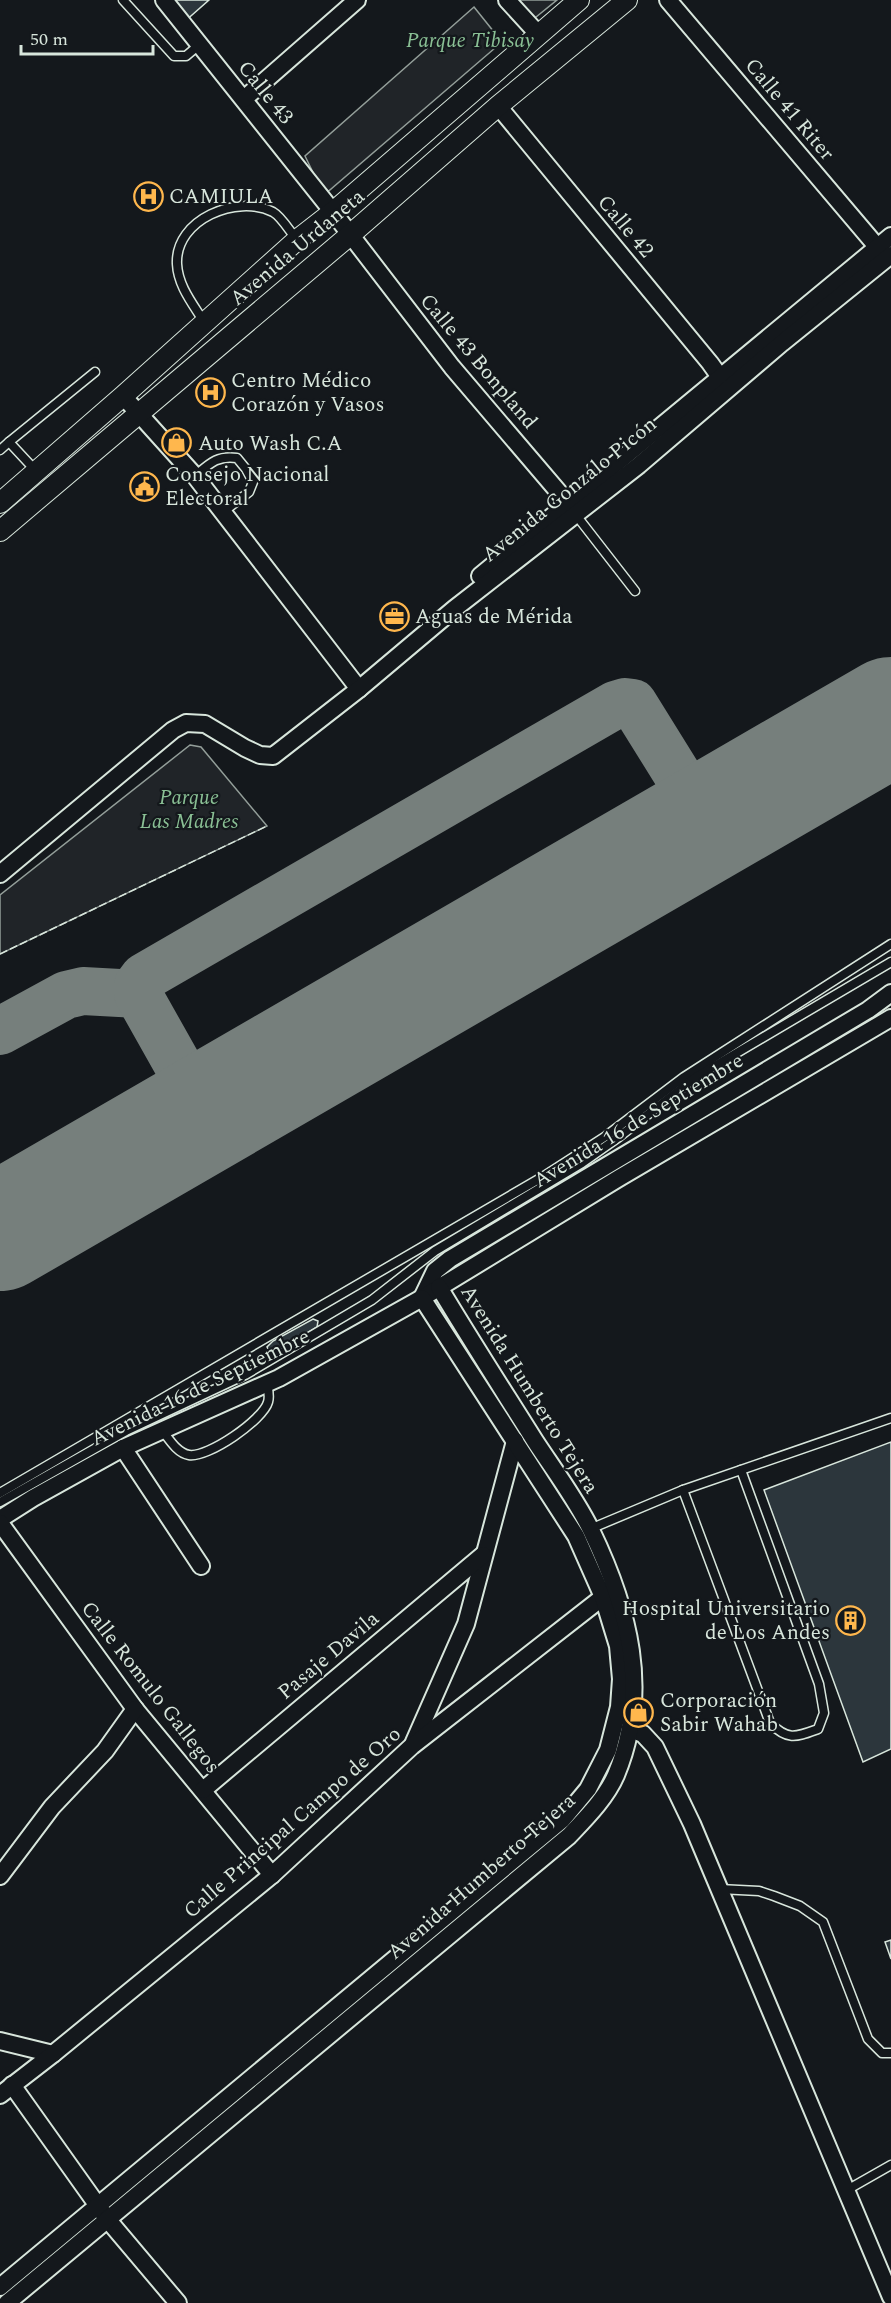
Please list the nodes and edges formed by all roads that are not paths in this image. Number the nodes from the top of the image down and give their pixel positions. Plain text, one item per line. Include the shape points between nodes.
1 (123, 0) edge
2 (164, 0) edge
3 (357, 0) edge
4 (507, 0) edge
5 (579, 0) edge
6 (627, 0) edge
7 (668, 0) edge
8 (539, 34) junction
9 (199, 45) junction
10 (244, 99) junction
11 (498, 106) junction
12 (333, 212) junction
13 (350, 235) junction
14 (891, 236) edge
15 (297, 240) junction
16 (885, 254) edge
17 (204, 322) junction
18 (96, 372) dead end
19 (724, 382) junction
20 (123, 396) junction
21 (138, 413) junction
22 (9, 442) junction
23 (0, 450) edge
24 (37, 472) junction
25 (195, 476) junction
26 (0, 503) edge
27 (572, 508) junction
28 (223, 512) junction
29 (0, 531) edge
30 (635, 591) dead end
31 (356, 685) junction
32 (0, 874) edge
33 (891, 944) edge
34 (891, 962) edge
35 (891, 993) edge
36 (891, 1017) edge
37 (439, 1287) junction
38 (422, 1298) junction
39 (267, 1383) junction
40 (891, 1419) edge
41 (162, 1430) junction
42 (515, 1441) junction
43 (123, 1448) junction
44 (741, 1470) junction
45 (683, 1490) junction
46 (0, 1493) edge
47 (0, 1502) edge
48 (0, 1521) edge
49 (583, 1533) junction
50 (483, 1555) junction
51 (201, 1566) dead end
52 (613, 1583) junction
53 (603, 1597) junction
54 (135, 1709) junction
55 (631, 1729) junction
56 (412, 1746) junction
57 (203, 1790) junction
58 (272, 1875) junction
59 (0, 1876) edge
60 (719, 1888) junction
61 (0, 2041) edge
62 (891, 2053) edge
63 (53, 2054) junction
64 (6, 2090) edge
65 (891, 2165) edge
66 (847, 2190) junction
67 (98, 2205) junction
68 (108, 2220) junction
69 (0, 2287) edge
70 (891, 2297) edge
71 (7, 2303) edge
72 (178, 2303) edge

1 - 9 lane via 174,56 186,56
2 - 9 street, Calle 43
3 - 10 street
4 - 8 street
5 - 8 street, Avenida Urdaneta
6 - 11 street, Avenida Urdaneta
7 - 16 street, Calle 41 Riter
8 - 12 street, Avenida Urdaneta
9 - 10 street, Calle 43
10 - 12 street, Calle 43
11 - 13 street, Avenida Urdaneta
11 - 19 street, Calle 42
12 - 13 street, Calle 43
12 - 15 street, Avenida Urdaneta
13 - 21 street, Avenida Urdaneta
13 - 27 street, Calle 43 Bonpland via 452,367
14 - 16 street, Avenida Gonzálo Picón
15 - 17 street, Avenida Urdaneta
15 - 17 lane via 275,213 248,205 218,209 192,227 177,263 182,284
16 - 19 street, Avenida Gonzálo Picón
17 - 20 street, Avenida Urdaneta
18 - 22 lane
19 - 27 street, Avenida Gonzálo Picón via 639,465
20 - 21 street
20 - 24 street, Avenida Urdaneta
21 - 25 street
21 - 29 street, Avenida Urdaneta
22 - 23 lane
22 - 24 lane
24 - 26 street, Avenida Urdaneta
25 - 28 street
25 - 28 lane via 215,459 225,456 237,458 246,469 253,482 249,492
27 - 30 lane
27 - 31 street, Avenida Gonzálo Picón via 454,609
28 - 31 street
31 - 32 street, Avenida Gonzálo Picón via 273,756 245,748 205,724 186,723
33 - 46 lane via 699,1067 544,1176
34 - 47 lane via 696,1077 582,1163 435,1251 372,1300 245,1375 126,1431
35 - 38 street, Avenida 16 de Septiembre via 450,1259 435,1271
36 - 37 street, Avenida 16 de Septiembre
37 - 38 street, Avenida 16 de Septiembre
37 - 49 street, Avenida Humberto Tejera
38 - 39 street, Avenida 16 de Septiembre
38 - 42 street, Avenida Humberto Tejera
39 - 41 street, Avenida 16 de Septiembre
39 - 41 lane via 269,1400 265,1408 253,1422 211,1450 190,1455 180,1451
40 - 44 lane
41 - 43 street, Avenida 16 de Septiembre
42 - 49 street, Avenida Humberto Tejera
42 - 50 street
43 - 48 street, Avenida 16 de Septiembre
43 - 51 street
44 - 45 lane
44 - 45 lane via 819,1684 824,1713 818,1729 799,1736 781,1734 770,1723
45 - 49 lane
48 - 54 street, Calle Romulo Gallegos
49 - 52 street, Avenida Humberto Tejera
49 - 53 street, Avenida Humberto Tejera
50 - 56 street via 466,1624
50 - 57 street, Pasaje Davila
52 - 53 street, Calle Principal Campo de Oro
52 - 55 street, Avenida Humberto Tejera via 630,1635 634,1664
53 - 56 street, Calle Principal Campo de Oro
53 - 67 street, Avenida Humberto Tejera via 618,1646 619,1707 608,1750 588,1789 562,1819
54 - 57 street, Calle Romulo Gallegos
54 - 59 street via 105,1751 52,1807
55 - 60 street via 643,1734 655,1747
55 - 68 street, Avenida Humberto Tejera via 615,1777 569,1836
56 - 58 street, Calle Principal Campo de Oro
57 - 58 street, Calle Romulo Gallegos
58 - 63 street, Calle Principal Campo de Oro
60 - 62 lane via 759,1891 800,1906 823,1922 868,2039 882,2053
60 - 66 street
61 - 63 street
63 - 64 street, Calle Principal Campo de Oro
64 - 67 street
65 - 66 lane
66 - 70 street
67 - 68 street
67 - 69 street, Avenida Humberto Tejera
68 - 71 street, Avenida Humberto Tejera
68 - 72 street

